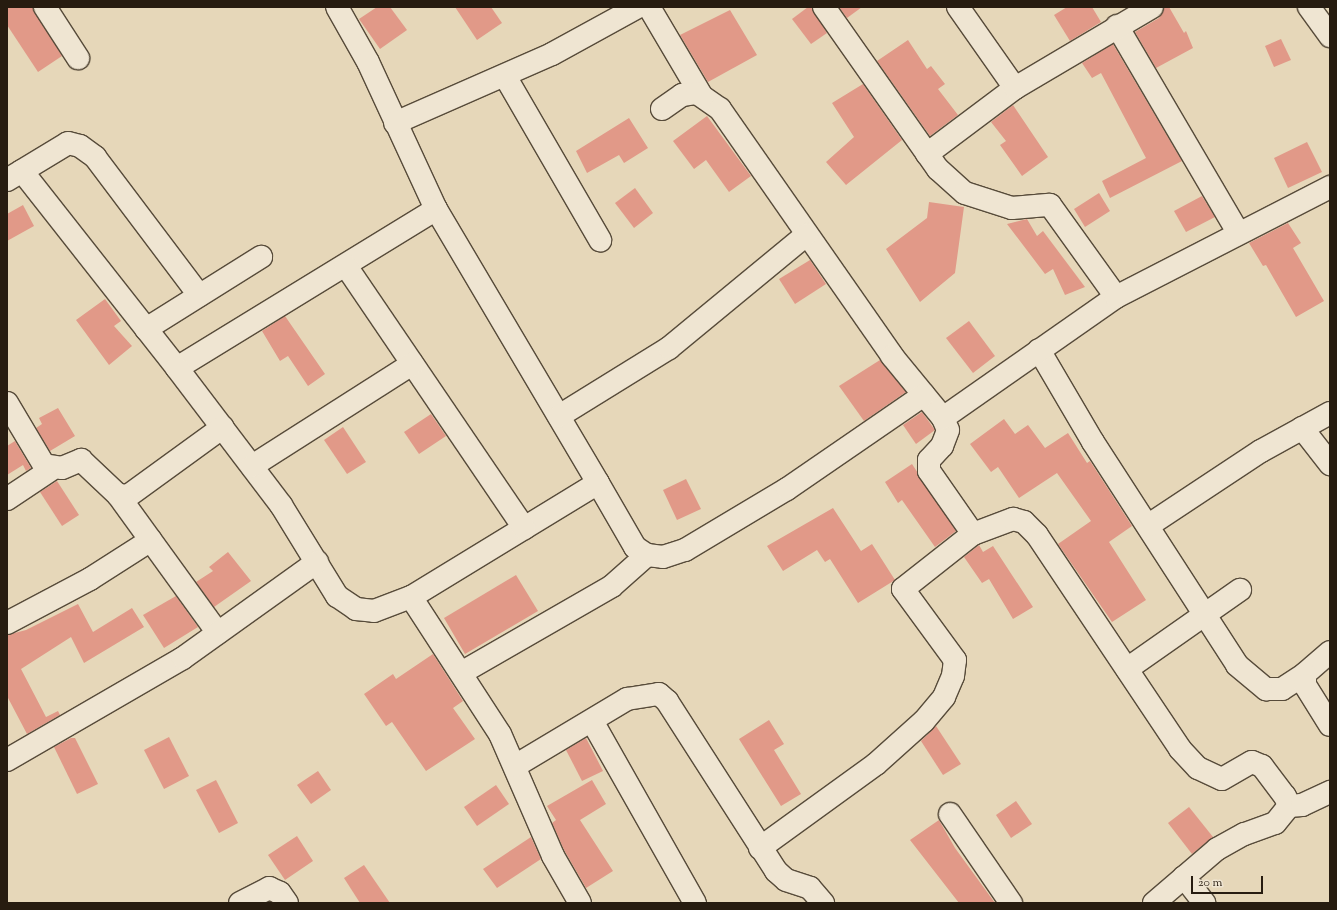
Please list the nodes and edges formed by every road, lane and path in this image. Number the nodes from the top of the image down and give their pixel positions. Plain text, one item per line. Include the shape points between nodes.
1 (46, 7) edge
2 (638, 7) edge
3 (649, 7) edge
4 (824, 7) edge
5 (958, 7) edge
6 (1152, 7) edge
7 (1309, 7) edge
8 (344, 10) edge
9 (1117, 26) junction
10 (1330, 36) edge
11 (78, 58) dead end
12 (505, 76) junction
13 (1015, 88) junction
14 (701, 95) junction
15 (662, 109) dead end
16 (395, 123) junction
17 (927, 154) junction
18 (14, 175) edge
19 (1330, 187) edge
20 (436, 209) junction
21 (1238, 232) junction
22 (806, 235) junction
23 (600, 240) dead end
24 (261, 256) dead end
25 (346, 266) junction
26 (199, 296) junction
27 (1116, 297) junction
28 (146, 329) junction
29 (1039, 350) junction
30 (412, 364) junction
31 (177, 368) junction
32 (924, 395) junction
33 (7, 403) edge
34 (1330, 413) edge
35 (559, 416) junction
36 (943, 418) junction
37 (223, 427) junction
38 (1302, 428) junction
39 (1330, 464) edge
40 (252, 466) junction
41 (52, 469) junction
42 (598, 483) junction
43 (118, 495) junction
44 (7, 499) edge
45 (1149, 525) junction
46 (524, 528) junction
47 (973, 534) junction
48 (151, 540) junction
49 (647, 555) junction
50 (317, 562) junction
51 (1240, 590) dead end
52 (411, 597) junction
53 (1206, 614) junction
54 (7, 623) edge
55 (218, 633) junction
56 (1330, 652) edge
57 (1127, 669) junction
58 (461, 672) junction
59 (1305, 674) junction
60 (592, 721) junction
61 (1330, 725) edge
62 (7, 760) edge
63 (515, 766) junction
64 (1330, 792) edge
65 (1289, 806) junction
66 (950, 814) dead end
67 (760, 848) junction
68 (1184, 877) junction
69 (240, 903) edge
70 (287, 903) edge
71 (580, 903) edge
72 (695, 903) edge
73 (823, 903) edge
74 (1011, 903) edge
75 (1154, 903) edge
76 (1204, 903) edge

1 - 11 street
2 - 12 street
3 - 14 street
4 - 17 street
5 - 13 street
6 - 9 street
7 - 10 street
8 - 16 street
9 - 13 street
9 - 21 street
12 - 16 street
12 - 23 street
13 - 17 street
14 - 15 street via 682,95
14 - 22 street via 720,109
16 - 20 street
17 - 27 street via 964,193 1012,208 1050,205
18 - 26 street via 68,143 80,146 95,157
18 - 28 street
19 - 21 street
20 - 25 street
20 - 35 street
21 - 27 street
22 - 32 street
22 - 35 street via 668,348
24 - 26 street
25 - 30 street
25 - 31 street
26 - 28 street
27 - 29 street
28 - 31 street
29 - 36 street
29 - 45 street via 1093,442
30 - 40 street
30 - 46 street
31 - 37 street
32 - 36 street
32 - 49 street via 787,489 685,550 663,557
33 - 41 street via 37,456
34 - 38 street
35 - 42 street
36 - 47 street via 948,430 942,446 929,460 929,472
37 - 40 street
37 - 43 street via 139,491 128,496
38 - 39 street
38 - 45 street
40 - 50 street
41 - 43 street via 81,460
41 - 44 street
42 - 46 street
42 - 49 street via 621,527 635,547
43 - 48 street
45 - 53 street
46 - 52 street
47 - 57 street via 1013,520 1024,522 1037,535
47 - 67 street via 903,589 955,660 953,676 944,697 924,721 876,764
48 - 54 street via 90,579
48 - 55 street
49 - 58 street via 612,586
50 - 52 street via 337,596 356,609 374,612
50 - 55 street
51 - 53 street
52 - 58 street
53 - 57 street
53 - 59 street via 1237,665 1266,689 1282,689
55 - 62 street via 129,692
56 - 59 street
57 - 65 street via 1180,749 1198,768 1222,779 1252,762 1272,777
58 - 63 street
59 - 61 street via 1310,697
60 - 63 street
60 - 67 street via 628,699 659,694 667,701
60 - 72 street
63 - 71 street via 553,856
64 - 65 street via 1302,806
65 - 68 street via 1275,823 1244,834 1217,849
66 - 74 street
67 - 73 street via 786,880 810,888
68 - 75 street
68 - 76 street
69 - 70 street via 269,888 280,893

